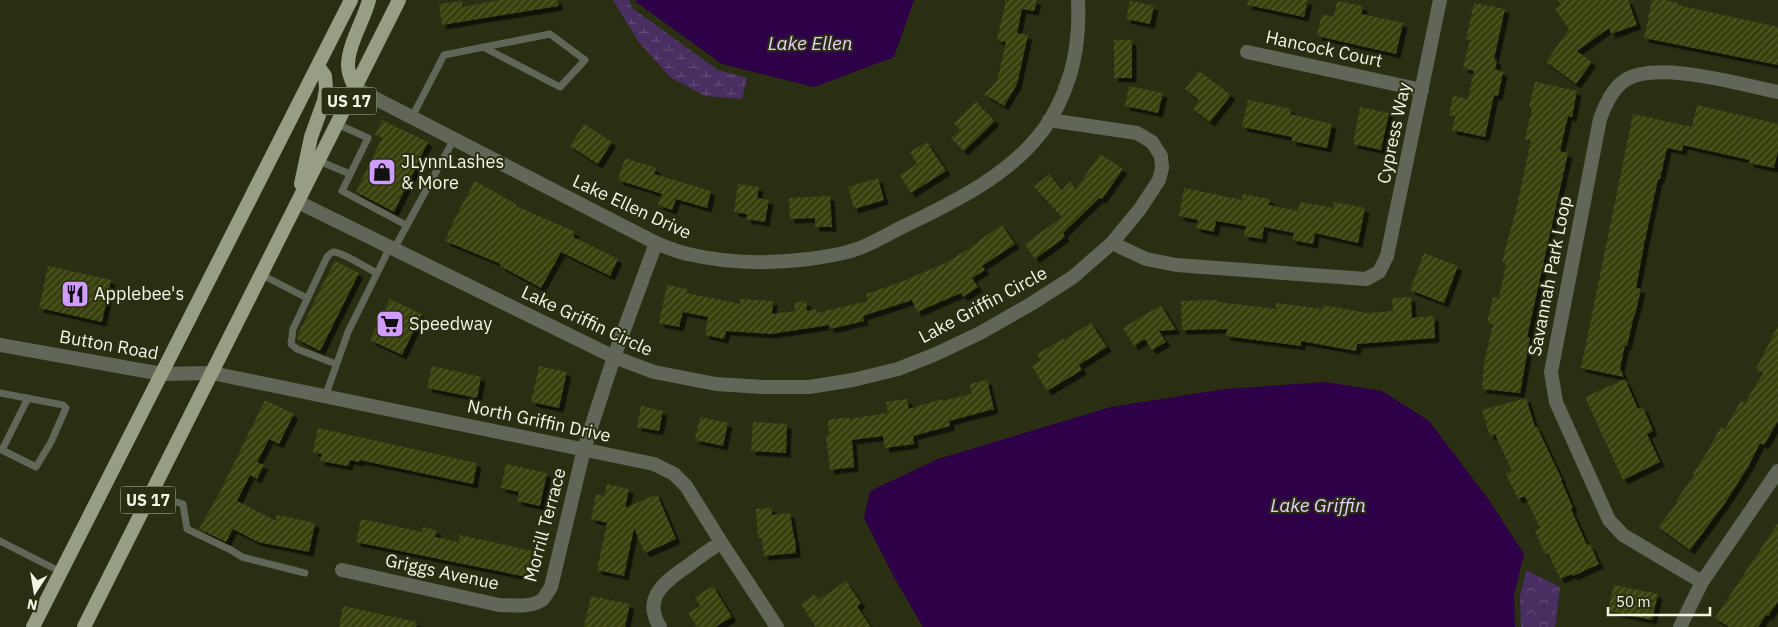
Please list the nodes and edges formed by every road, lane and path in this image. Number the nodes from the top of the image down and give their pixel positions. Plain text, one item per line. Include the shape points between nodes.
1 (351, 0) edge
2 (369, 0) edge
3 (399, 0) edge
4 (1078, 0) edge
5 (1440, 0) edge
6 (483, 47) junction
7 (1247, 52) dead end
8 (318, 66) junction
9 (355, 88) junction
10 (1422, 90) junction
11 (1778, 92) edge
12 (412, 117) junction
13 (1050, 120) junction
14 (337, 124) junction
15 (454, 139) junction
16 (318, 161) junction
17 (350, 174) junction
18 (298, 202) junction
19 (406, 225) junction
20 (656, 243) junction
21 (1112, 243) junction
22 (392, 248) junction
23 (376, 273) junction
24 (262, 275) junction
25 (307, 298) junction
26 (0, 345) edge
27 (614, 356) junction
28 (336, 364) junction
29 (212, 373) junction
30 (162, 374) junction
31 (0, 393) edge
32 (325, 396) junction
33 (28, 398) junction
34 (584, 449) junction
35 (1778, 471) edge
36 (151, 494) junction
37 (0, 541) edge
38 (721, 542) junction
39 (342, 570) dead end
40 (61, 572) junction
41 (305, 573) dead end
42 (1702, 582) junction
43 (534, 604) joint
44 (33, 627) edge
45 (84, 627) edge
46 (660, 627) edge
47 (777, 627) edge
48 (1680, 627) edge

1 - 8 main road, US 17
2 - 9 main road via 348,64
3 - 9 main road, US 17
4 - 13 street, Lake Ellen Drive via 1077,45 1070,76
5 - 10 street, Cypress Way
6 - 6 lane via 550,34 585,60 560,87
6 - 12 lane via 444,55
7 - 10 street, Hancock Court
8 - 18 main road via 325,76 326,89 311,137
8 - 30 main road, US 17
9 - 12 street, Lake Ellen Drive
9 - 14 main road, US 17
10 - 21 street, Cypress Way via 1387,256 1379,272 1366,279 1176,265 1146,259
11 - 42 street, Savannah Park Loop via 1698,75 1645,72 1624,81 1618,88 1605,104 1600,119 1550,372 1556,402 1609,520 1623,535
12 - 15 street, Lake Ellen Drive
13 - 20 street, Lake Ellen Drive via 1026,150 961,198 857,249 809,259 722,260 686,254
13 - 21 street, Lake Griffin Circle via 1137,133 1152,142 1161,156 1159,180
14 - 16 main road, US 17
14 - 17 lane via 368,138
15 - 19 lane
15 - 20 street, Lake Ellen Drive
16 - 17 lane
16 - 18 main road, US 17
17 - 19 lane via 342,191
18 - 22 street, Lake Griffin Circle
18 - 24 main road, US 17
19 - 22 lane
20 - 27 street, Morrill Terrace
21 - 27 street, Lake Griffin Circle via 1073,277 980,333 898,369 854,380 809,387 716,384 654,372
22 - 23 lane
22 - 27 street, Lake Griffin Circle
23 - 25 lane via 334,252
23 - 28 lane
24 - 25 lane
24 - 29 main road, US 17
25 - 28 lane via 293,329 291,344
26 - 30 street, Button Road
27 - 34 street, Morrill Terrace
28 - 32 lane
29 - 30 street, Button Road
29 - 32 street, North Griffin Drive
29 - 36 main road, US 17
30 - 40 main road, US 17
31 - 33 lane
32 - 34 street, North Griffin Drive
33 - 33 lane via 2,450 36,467 66,408
34 - 38 street, North Griffin Drive via 654,464 674,474 686,486
34 - 43 street, Morrill Terrace via 551,587 543,599
35 - 42 street
36 - 41 lane via 183,504 187,529 242,557
36 - 45 main road, US 17
37 - 40 lane
38 - 46 street via 666,580 657,591 653,607
38 - 47 street, North Griffin Drive
39 - 43 street, Griggs Avenue via 499,604
40 - 44 main road, US 17
42 - 48 street

